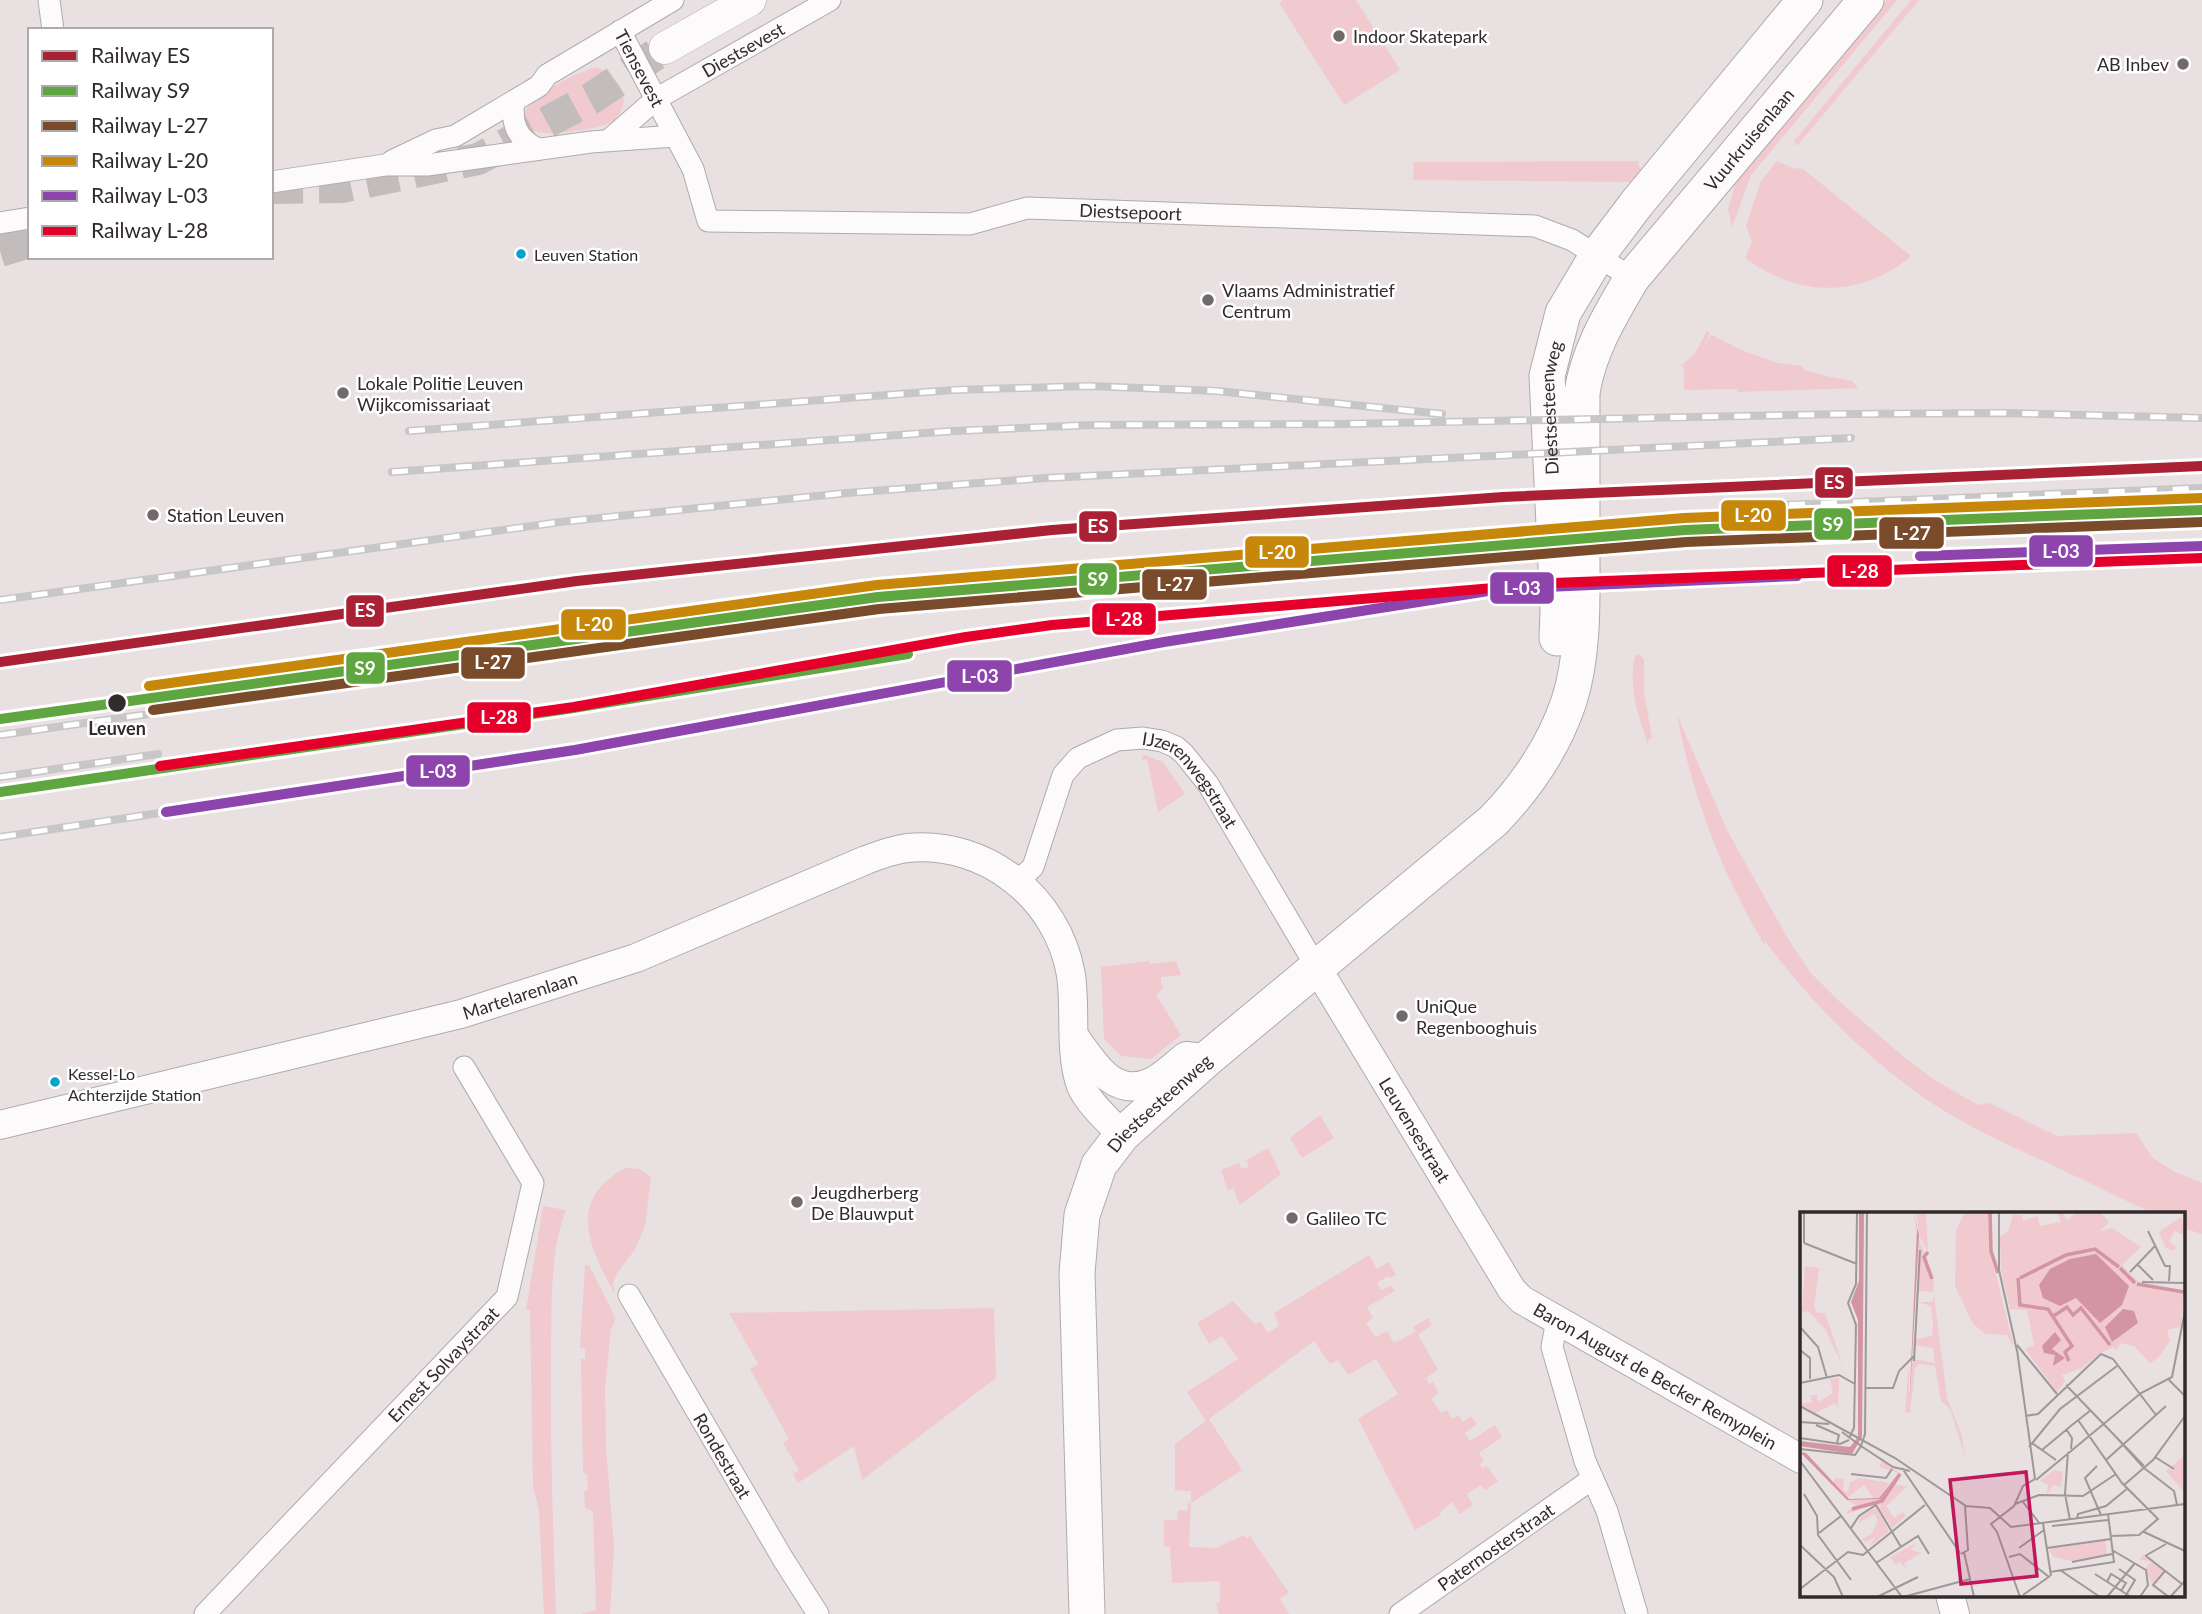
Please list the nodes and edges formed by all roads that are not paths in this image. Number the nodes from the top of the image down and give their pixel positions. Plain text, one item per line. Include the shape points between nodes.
1 (49, 0) edge
2 (673, 0) edge
3 (718, 0) edge
4 (750, 0) edge
5 (830, 0) edge
6 (1805, 0) edge
7 (1866, 0) edge
8 (53, 28) edge
9 (620, 31) junction
10 (656, 99) junction
11 (514, 101) junction
12 (675, 136) junction
13 (610, 139) junction
14 (536, 148) junction
15 (385, 164) junction
16 (273, 182) edge
17 (28, 218) edge
18 (0, 223) edge
19 (1597, 256) junction
20 (1632, 278) junction
21 (1552, 739) junction
22 (1018, 881) junction
23 (1317, 968) junction
24 (1073, 1035) junction
25 (1208, 1058) junction
26 (464, 1067) dead end
27 (0, 1125) edge
28 (1122, 1135) junction
29 (1512, 1290) joint
30 (629, 1295) dead end
31 (1557, 1320) junction
32 (1800, 1458) edge
33 (1592, 1479) junction
34 (1950, 1596) edge
35 (205, 1614) edge
36 (818, 1614) edge
37 (1087, 1614) edge
38 (1400, 1614) edge
39 (1637, 1614) edge
40 (1955, 1614) edge

1 - 8 street
2 - 9 street
3 - 4 main road via 661,41
5 - 10 street, Diestsevest
6 - 19 main road
7 - 20 main road, Vuurkruisenlaan
9 - 10 street, Tiensevest
9 - 11 street, Tiensevest via 547,75 539,86
10 - 12 street, Diestsepoort
10 - 13 street, Tiensevest
11 - 14 street via 518,134
11 - 15 street, Tiensevest via 455,136
12 - 13 street
12 - 19 street, Diestsepoort via 692,169 708,221 970,224 1027,208 1535,226 1560,234
13 - 14 street, Tiensevest
14 - 15 street, Tiensevest via 427,165
15 - 16 street, Tiensevest
17 - 18 street
19 - 20 street, Diestsepoort
19 - 21 main road, Diestsesteenweg via 1563,313 1547,376 1558,610
20 - 21 main road, Diestsesteenweg via 1585,371 1578,655 1570,699
21 - 23 main road, Diestsesteenweg via 1528,780 1493,821
22 - 23 street, IJzerenwegstraat via 1032,867 1063,775 1078,758 1117,740 1162,741 1184,754 1208,784
22 - 24 street, Martelarenlaan via 1046,914 1064,949 1071,977
22 - 27 street, Martelarenlaan via 969,855 929,848 898,850 636,958 461,1014
23 - 25 main road, Diestsesteenweg
23 - 29 street, Leuvensestraat
24 - 25 street via 1103,1075 1127,1086 1148,1084 1186,1056
24 - 28 street, Martelarenlaan via 1080,1084
25 - 28 main road, Diestsesteenweg
26 - 35 street, Ernest Solvaystraat via 533,1184 507,1297
28 - 37 main road, Diestsesteenweg via 1099,1165 1078,1243
29 - 31 street, Baron August de Becker Remyplein
30 - 36 street, Rondestraat
31 - 32 street, Baron August de Becker Remyplein
31 - 33 street via 1552,1347
33 - 38 street, Paternosterstraat
33 - 39 street via 1607,1511
34 - 40 street

